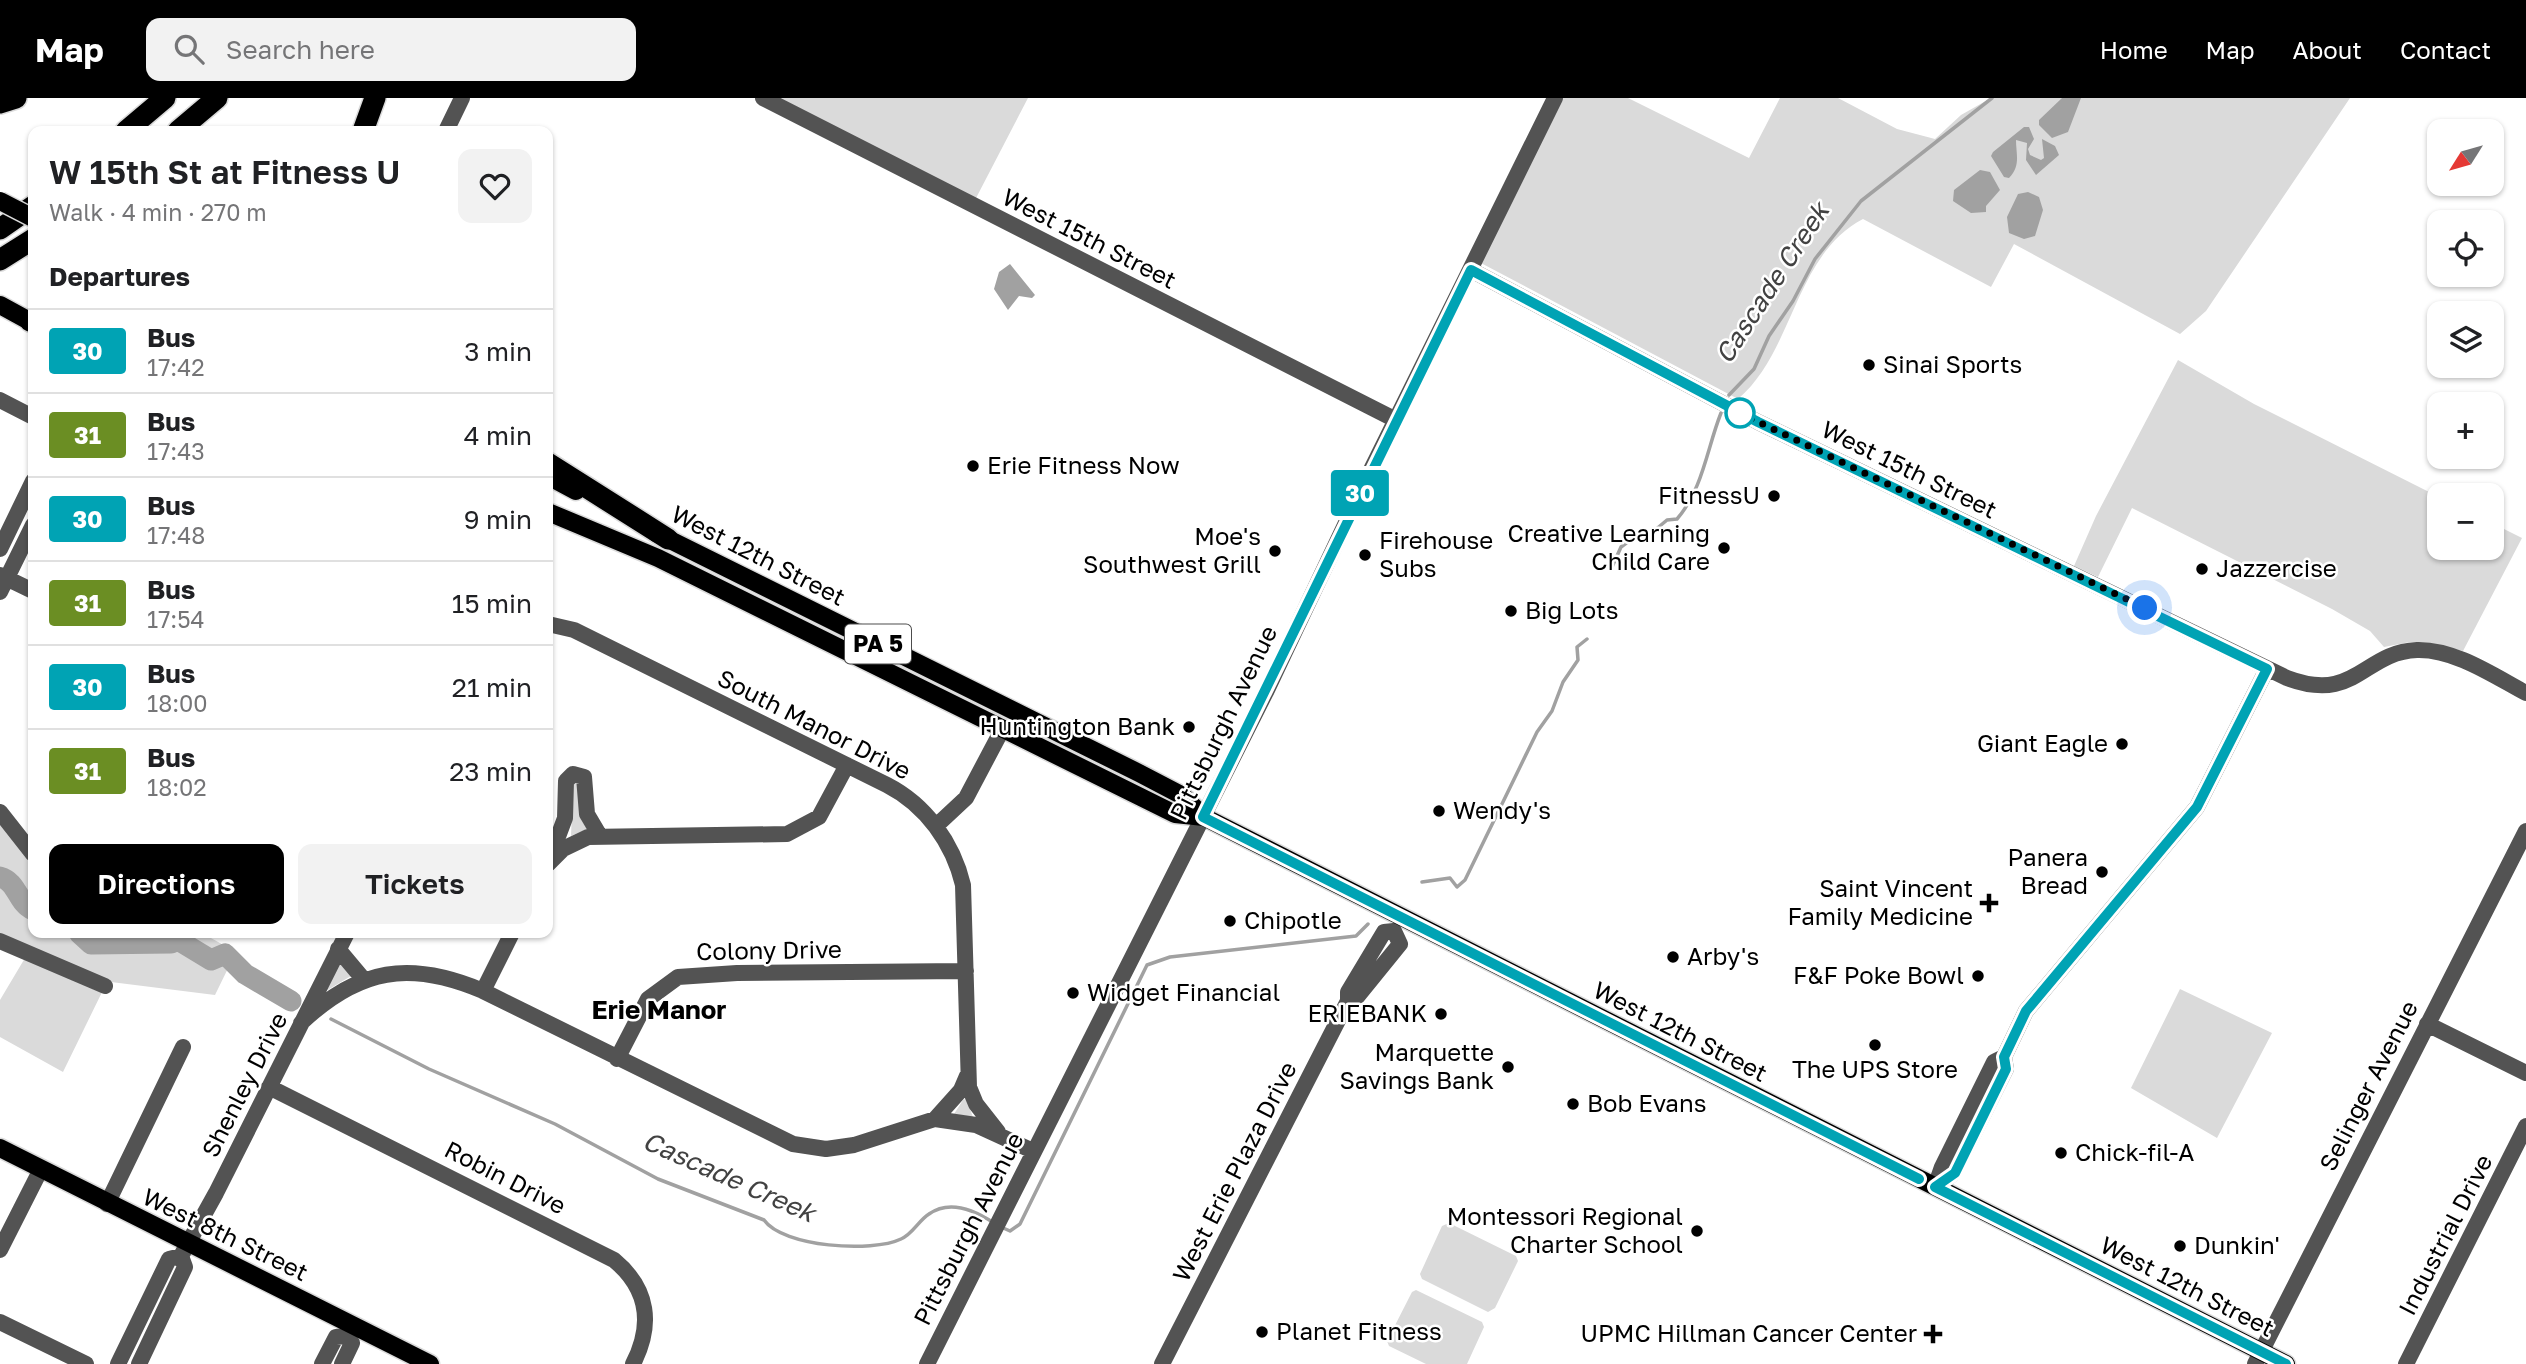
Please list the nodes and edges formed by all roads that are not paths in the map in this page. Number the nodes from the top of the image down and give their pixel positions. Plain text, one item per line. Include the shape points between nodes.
1 (16, 98) edge
2 (165, 98) edge
3 (217, 98) edge
4 (377, 98) edge
5 (462, 98) edge
6 (763, 98) edge
7 (1555, 98) edge
8 (0, 103) edge
9 (132, 126) edge
10 (184, 126) edge
11 (365, 126) edge
12 (371, 126) edge
13 (448, 126) edge
14 (0, 201) edge
15 (28, 209) edge
16 (28, 215) edge
17 (0, 229) edge
18 (28, 243) edge
19 (0, 260) edge
20 (1471, 270) junction
21 (5, 308) edge
22 (28, 320) edge
23 (0, 400) edge
24 (28, 414) edge
25 (1396, 419) junction
26 (553, 466) edge
27 (553, 479) edge
28 (28, 491) edge
29 (553, 514) edge
30 (28, 534) edge
31 (668, 539) junction
32 (0, 549) edge
33 (2, 582) edge
34 (28, 590) edge
35 (553, 625) edge
36 (2267, 669) junction
37 (2526, 693) edge
38 (1003, 728) junction
39 (847, 765) junction
40 (0, 812) edge
41 (1203, 817) junction
42 (936, 827) junction
43 (2526, 831) edge
44 (600, 836) junction
45 (28, 848) edge
46 (553, 852) edge
47 (553, 860) edge
48 (1397, 924) junction
49 (344, 938) edge
50 (510, 938) edge
51 (0, 941) edge
52 (338, 949) junction
53 (966, 971) junction
54 (364, 980) junction
55 (105, 986) dead end
56 (483, 991) junction
57 (301, 1023) junction
58 (2427, 1024) junction
59 (183, 1047) dead end
60 (617, 1059) junction
61 (967, 1073) junction
62 (2526, 1073) edge
63 (268, 1087) junction
64 (935, 1119) junction
65 (2526, 1126) edge
66 (999, 1133) junction
67 (0, 1148) edge
68 (1033, 1151) junction
69 (40, 1171) junction
70 (1935, 1187) junction
71 (107, 1204) junction
72 (0, 1250) edge
73 (184, 1250) junction
74 (0, 1322) edge
75 (349, 1331) junction
76 (2259, 1358) edge
77 (86, 1364) edge
78 (118, 1364) edge
79 (139, 1364) edge
80 (323, 1364) edge
81 (342, 1364) edge
82 (430, 1364) edge
83 (633, 1364) edge
84 (927, 1364) edge
85 (1162, 1364) edge
86 (2286, 1364) edge
87 (2406, 1364) edge

1 - 8 highway
2 - 9 highway
3 - 10 highway
4 - 11 highway
4 - 12 highway
5 - 13 street
6 - 25 street, West 15th Street
7 - 20 street, Pittsburgh Avenue
14 - 16 main road, bridge
15 - 17 highway
18 - 19 highway
20 - 25 street, Pittsburgh Avenue
20 - 36 street, West 15th Street via 1768,427
21 - 22 main road
23 - 24 street
25 - 41 street, Pittsburgh Avenue
26 - 31 highway
27 - 31 main road, West 12th Street / PA 5
28 - 32 street
29 - 38 main road, West 12th Street / PA 5 via 658,558
30 - 33 street
31 - 41 main road, West 12th Street / PA 5 via 1139,773 1183,796
33 - 34 street
35 - 39 street, South Manor Drive via 574,630
36 - 37 street, West 15th Street via 2308,684 2336,685 2395,654 2417,650 2462,661
36 - 70 street via 2197,807 2033,1002 1955,1172
38 - 41 main road, West 12th Street / PA 5 via 1175,814
38 - 42 street via 966,798
39 - 42 street, South Manor Drive via 896,790
39 - 44 street via 819,817 787,834
40 - 45 street
41 - 48 main road, West 12th Street / PA 5
41 - 68 street, Pittsburgh Avenue
42 - 53 street, South Manor Drive via 954,856 963,885
43 - 58 street, Selinger Avenue
44 - 46 street via 587,814 584,777 573,774 566,780 563,827
44 - 47 street via 571,844
48 - 70 main road, West 12th Street / PA 5
48 - 85 street, West Erie Plaza Drive via 1400,944 1349,1001
49 - 52 street, Shenley Drive
50 - 56 street
51 - 55 street
52 - 54 street
52 - 57 street, Shenley Drive
53 - 60 street, Colony Drive via 678,977 648,999
53 - 61 street, South Manor Drive
54 - 56 street via 423,972
54 - 57 street via 328,999
56 - 60 street
57 - 63 street, Shenley Drive
58 - 62 street
58 - 76 street, Selinger Avenue
59 - 71 street
60 - 64 street via 763,1132 808,1148 854,1145
61 - 64 street via 961,1090
61 - 66 street, South Manor Drive via 976,1104
63 - 73 street, Shenley Drive
63 - 83 street, Robin Drive via 614,1260 638,1285 644,1303 645,1334
64 - 66 street
65 - 87 street, Industrial Drive
66 - 68 street
67 - 69 main road, West 8th Street
68 - 84 street, Pittsburgh Avenue
69 - 71 main road, West 8th Street
69 - 72 street
70 - 76 main road, West 12th Street / PA 5
71 - 73 main road, West 8th Street
73 - 75 main road, West 8th Street
73 - 78 street, Shenley Drive via 169,1259
73 - 79 street, Shenley Drive via 185,1267
74 - 77 street
75 - 80 street via 336,1337
75 - 81 street via 352,1343
75 - 82 main road, West 8th Street
76 - 86 main road, West 12th Street / PA 5

